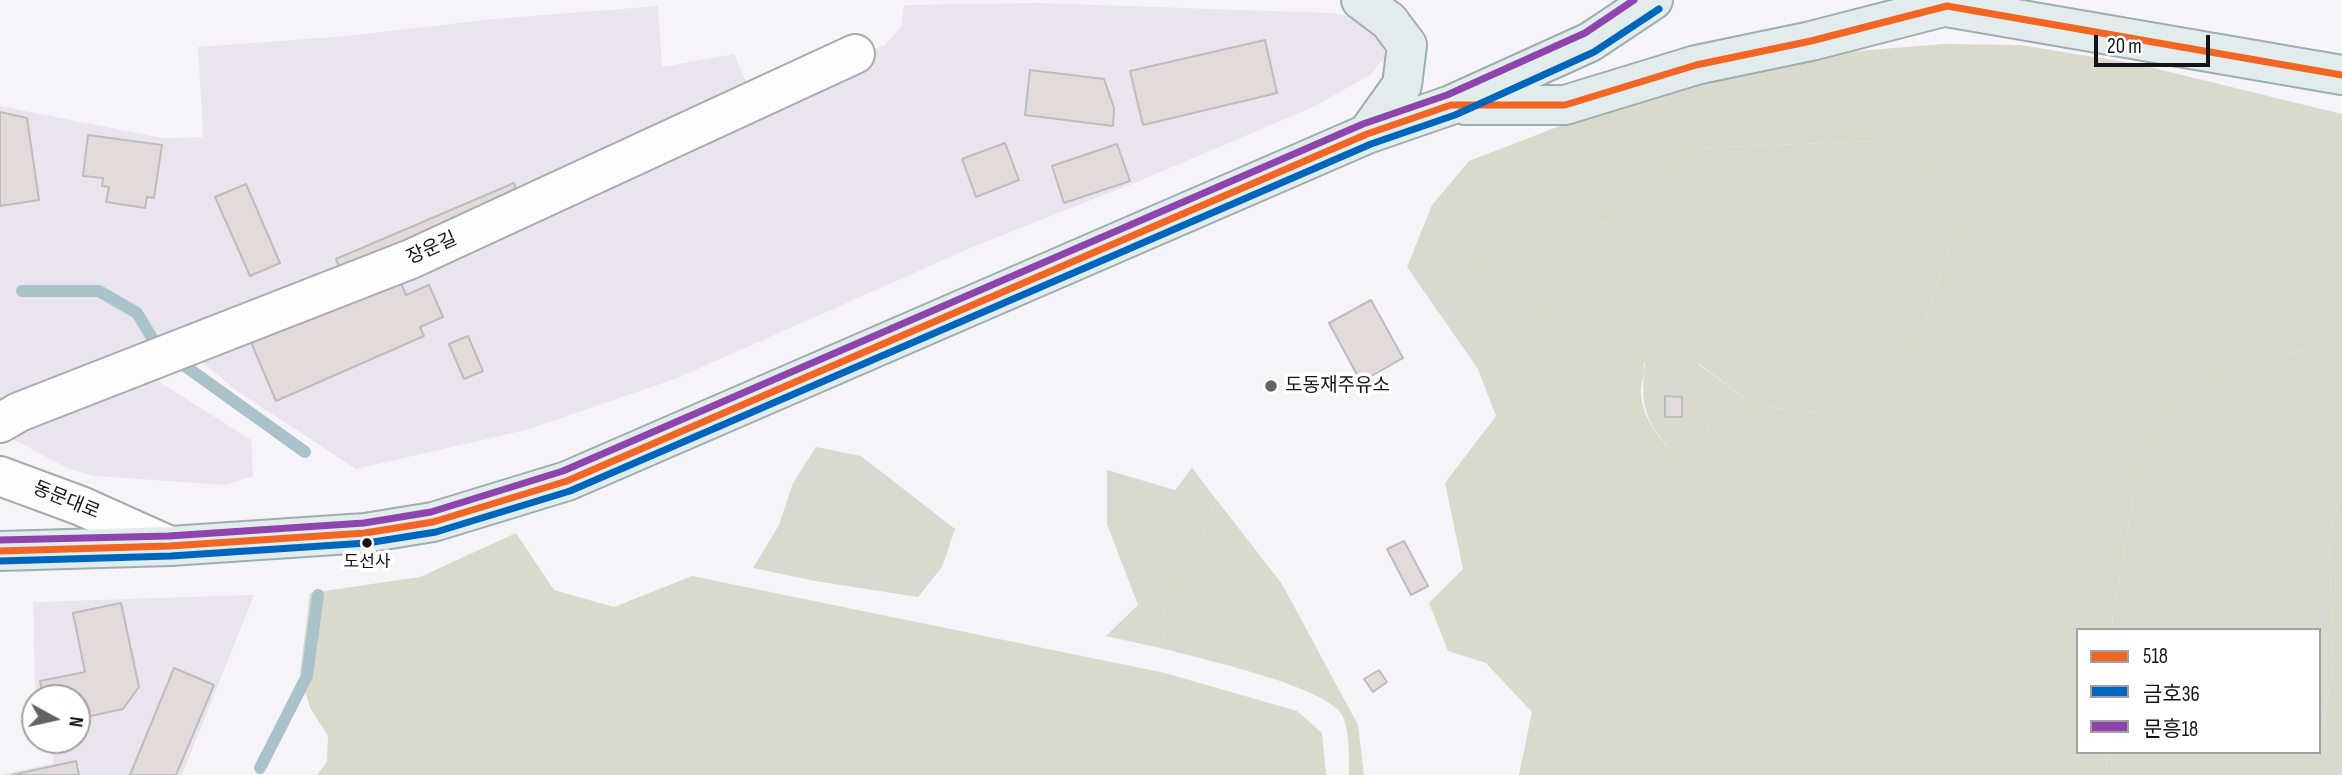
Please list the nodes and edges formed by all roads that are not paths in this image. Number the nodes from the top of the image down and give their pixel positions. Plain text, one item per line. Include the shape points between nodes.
1 (1361, 0) edge
2 (1653, 0) edge
3 (1906, 0) edge
4 (1947, 6) junction
5 (855, 54) dead end
6 (2342, 75) edge
7 (1451, 105) junction
8 (1367, 134) junction
9 (0, 423) edge
10 (0, 475) edge
11 (170, 546) junction
12 (0, 551) edge

1 - 8 main road via 1389,21 1407,45 1402,85
2 - 7 main road, 동문대로 via 1590,42
3 - 4 main road
4 - 6 main road
4 - 7 main road via 1696,65 1565,105
5 - 9 lane, 장운길 via 411,259
7 - 8 main road, 동문대로
8 - 11 main road, 동문대로 via 567,481 433,522 365,533
10 - 11 lane, 동문대로
11 - 12 main road, 동문대로

